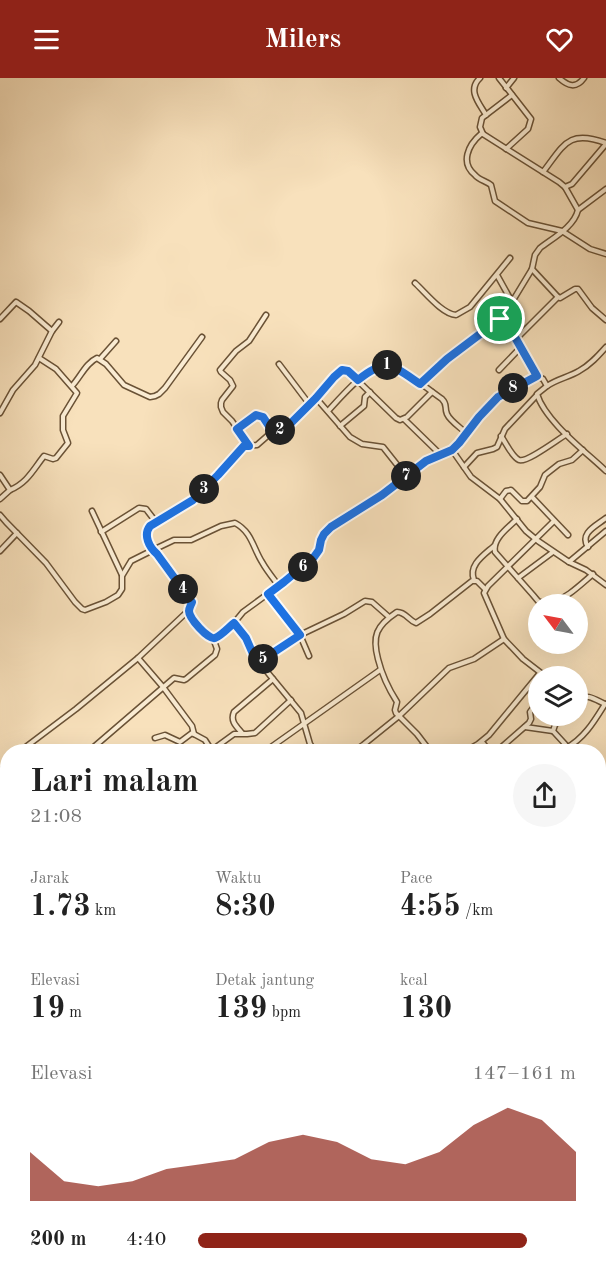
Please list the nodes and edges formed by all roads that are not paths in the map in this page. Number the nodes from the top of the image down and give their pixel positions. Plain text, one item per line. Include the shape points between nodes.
1 (480, 78) edge
2 (499, 78) edge
3 (514, 78) edge
4 (559, 78) edge
5 (584, 78) edge
6 (506, 88) junction
7 (512, 95) junction
8 (486, 115) junction
9 (483, 134) junction
10 (606, 144) edge
11 (506, 149) junction
12 (543, 172) junction
13 (565, 187) junction
14 (606, 189) edge
15 (578, 210) junction
16 (562, 231) junction
17 (606, 254) edge
18 (510, 258) dead end
19 (532, 269) junction
20 (497, 275) junction
21 (415, 283) dead end
22 (558, 297) junction
23 (512, 302) junction
24 (266, 315) dead end
25 (0, 318) edge
26 (500, 319) junction
27 (606, 320) edge
28 (59, 322) dead end
29 (52, 331) junction
30 (202, 337) dead end
31 (516, 339) junction
32 (116, 341) dead end
33 (520, 347) junction
34 (606, 347) edge
35 (39, 358) junction
36 (100, 359) junction
37 (279, 364) dead end
38 (499, 370) dead end
39 (537, 376) junction
40 (358, 380) junction
41 (420, 384) junction
42 (72, 386) junction
43 (547, 386) junction
44 (370, 392) junction
45 (432, 392) junction
46 (537, 394) junction
47 (316, 398) junction
48 (310, 405) junction
49 (328, 412) junction
50 (0, 413) edge
51 (404, 419) junction
52 (340, 426) junction
53 (237, 429) junction
54 (273, 432) junction
55 (466, 433) junction
56 (567, 434) junction
57 (501, 436) junction
58 (249, 446) junction
59 (452, 450) junction
60 (583, 450) junction
61 (441, 455) junction
62 (463, 467) junction
63 (606, 471) edge
64 (0, 475) edge
65 (406, 477) junction
66 (10, 490) junction
67 (532, 497) junction
68 (0, 499) edge
69 (500, 499) junction
70 (92, 511) dead end
71 (0, 514) edge
72 (606, 518) edge
73 (517, 519) junction
74 (554, 521) junction
75 (156, 522) junction
76 (606, 531) edge
77 (101, 532) junction
78 (16, 533) junction
79 (567, 535) dead end
80 (536, 540) junction
81 (494, 546) junction
82 (588, 547) junction
83 (153, 550) junction
84 (0, 551) edge
85 (553, 552) junction
86 (569, 562) junction
87 (508, 567) junction
88 (593, 574) junction
89 (122, 576) junction
90 (518, 578) junction
91 (474, 580) junction
92 (606, 585) edge
93 (279, 586) junction
94 (485, 589) junction
95 (268, 594) junction
96 (532, 594) edge
97 (571, 594) edge
98 (189, 610) junction
99 (388, 617) junction
100 (234, 623) junction
101 (300, 635) junction
102 (213, 638) junction
103 (504, 639) junction
104 (309, 656) dead end
105 (138, 658) junction
106 (259, 662) junction
107 (532, 666) edge
108 (381, 670) junction
109 (273, 679) junction
110 (164, 687) junction
111 (528, 688) edge
112 (588, 696) edge
113 (291, 700) junction
114 (606, 704) edge
115 (399, 716) junction
116 (304, 723) junction
117 (528, 724) edge
118 (555, 726) edge
119 (524, 727) junction
120 (553, 731) junction
121 (194, 734) junction
122 (242, 734) junction
123 (155, 738) dead end
124 (482, 742) joint
125 (30, 744) edge
126 (97, 744) edge
127 (208, 744) edge
128 (221, 744) edge
129 (275, 744) edge
130 (310, 744) edge
131 (364, 744) edge
132 (425, 744) edge
133 (478, 744) edge
134 (505, 744) edge
135 (566, 744) edge
136 (572, 744) edge

1 - 8 street via 474,93
2 - 6 street
3 - 6 street
4 - 5 street via 572,86
6 - 7 street
7 - 8 street
7 - 11 street via 531,119 528,129
8 - 9 street via 480,123
9 - 11 street
9 - 16 street via 468,146 468,169 491,185 495,201 528,223
10 - 12 street via 588,138 569,140
10 - 13 street
11 - 12 street
12 - 13 street
13 - 15 street
14 - 15 street
15 - 16 street via 573,222
16 - 17 street
16 - 19 street via 537,251
18 - 20 street
19 - 22 street
19 - 23 street
20 - 21 street via 470,307 453,316
20 - 23 street
22 - 27 street via 578,289
22 - 31 street
23 - 26 street
24 - 53 street via 249,341 220,370 233,386 220,404
25 - 29 street via 16,302
26 - 31 street
26 - 41 street
28 - 29 street
29 - 35 street
30 - 36 street via 155,396 124,385
31 - 33 street
32 - 36 street
33 - 38 street
33 - 39 street
34 - 43 street via 579,371
35 - 42 street
35 - 50 street
36 - 42 street via 91,361
37 - 48 street
39 - 43 street
39 - 55 street via 498,397
40 - 41 street via 377,366 385,365
40 - 44 street
40 - 47 street via 342,370
40 - 49 street
41 - 45 street
42 - 66 street via 76,395 63,416 67,445 56,458 44,456 24,482
43 - 46 street
44 - 51 street via 398,419
44 - 52 street via 364,406
45 - 51 street
45 - 55 street
46 - 56 street via 541,405
46 - 57 street
47 - 48 street
47 - 49 street
48 - 54 street via 287,427
49 - 52 street
51 - 61 street
52 - 65 street via 362,444 383,447
53 - 54 street via 256,415 263,417
53 - 58 street
54 - 58 street via 257,445
55 - 59 street
56 - 57 street via 523,460 514,455
56 - 60 street
57 - 62 street via 495,448 477,453
58 - 75 street via 244,446 193,500
59 - 61 street
59 - 62 street
60 - 63 street
60 - 67 street via 545,475
61 - 65 street
62 - 69 street
64 - 66 street
65 - 93 street via 326,531 314,557
66 - 68 street
67 - 69 street via 522,501 509,490
67 - 74 street
69 - 73 street
70 - 77 street
71 - 78 street
72 - 82 street via 585,536
73 - 80 street
73 - 81 street
74 - 79 street
74 - 80 street
75 - 77 street via 146,509 139,508
75 - 83 street via 146,531
76 - 82 street
77 - 89 street
78 - 84 street
78 - 89 street via 82,609 118,595
80 - 85 street
80 - 87 street
81 - 87 street
81 - 91 street via 472,568
82 - 86 street
83 - 89 street via 131,561
83 - 93 street via 234,523 249,535 261,562
83 - 98 street via 192,602
85 - 86 street
85 - 90 street
86 - 88 street
87 - 90 street
87 - 94 street
88 - 92 street
88 - 97 street
90 - 96 street
91 - 94 street
91 - 99 street via 418,622 400,612
93 - 95 street
94 - 103 street via 484,595
95 - 100 street
95 - 101 street
98 - 102 street via 197,625
98 - 105 street
99 - 101 street via 372,602 365,601
99 - 108 street via 374,644
100 - 102 street
100 - 106 street
101 - 104 street
101 - 106 street
102 - 110 street via 215,655 186,679 174,678
103 - 107 street
103 - 115 street via 474,659 449,668
105 - 110 street
105 - 125 street
106 - 109 street
108 - 115 street via 396,700
108 - 116 street
109 - 113 street
109 - 122 street via 234,712 233,720
110 - 121 street
110 - 126 street
111 - 124 street
112 - 114 street
113 - 116 street
113 - 122 street via 255,733
114 - 136 street
115 - 131 street
115 - 132 street
116 - 129 street
116 - 130 street
117 - 119 street
118 - 120 street
119 - 120 street
119 - 134 street
120 - 135 street
121 - 123 street via 180,742 165,735
121 - 127 street
122 - 128 street via 234,734
124 - 133 street

